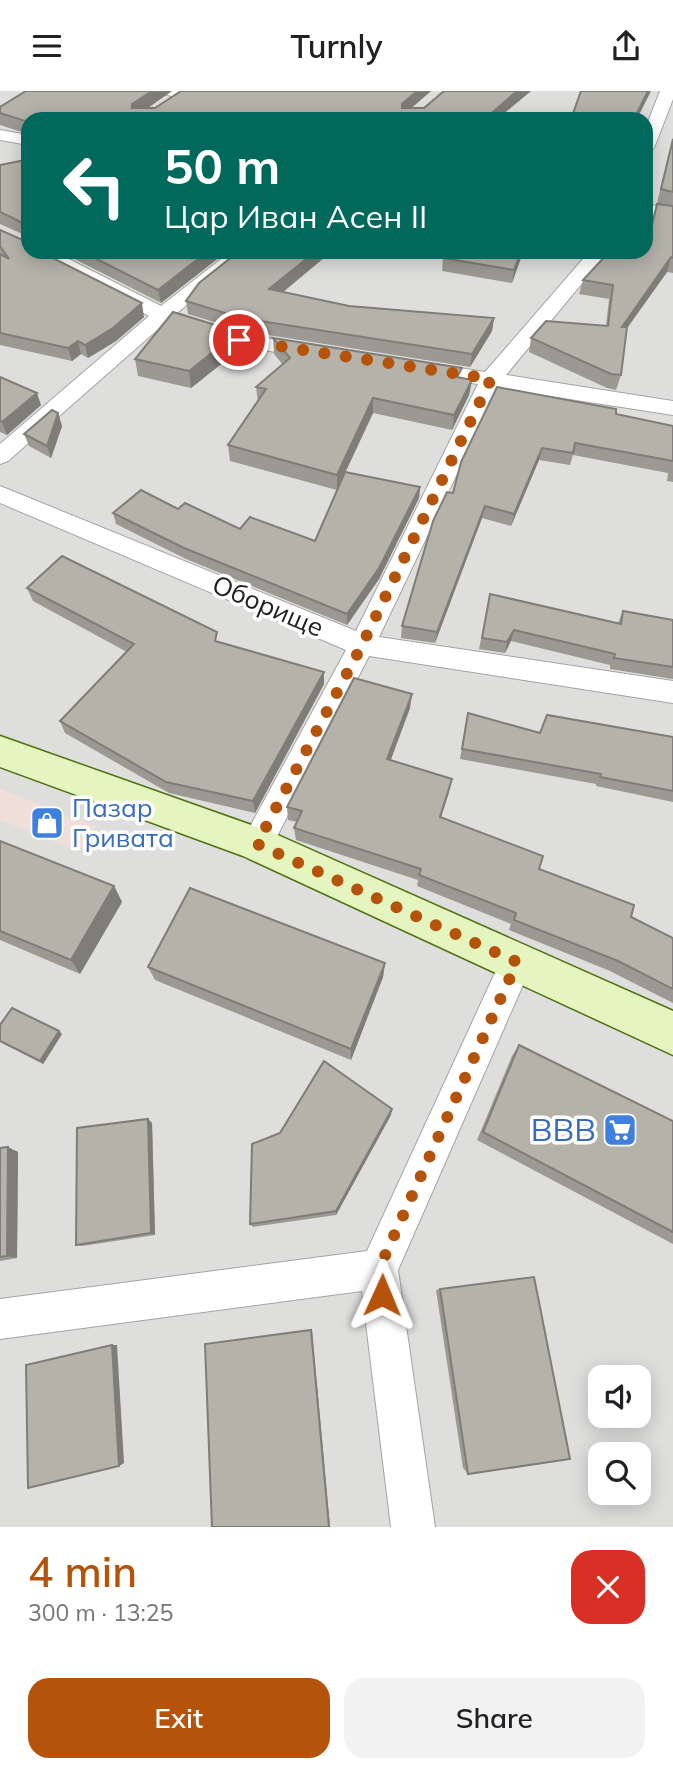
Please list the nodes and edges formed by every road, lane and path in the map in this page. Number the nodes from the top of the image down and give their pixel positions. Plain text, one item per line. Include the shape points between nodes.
1 (668, 91) edge
2 (180, 92) edge
3 (164, 107) edge
4 (653, 130) edge
5 (0, 135) edge
6 (21, 139) edge
7 (653, 210) edge
8 (673, 214) edge
9 (54, 259) edge
10 (233, 259) edge
11 (593, 259) edge
12 (162, 315) junction
13 (332, 355) edge
14 (398, 365) edge
15 (491, 379) junction
16 (673, 408) edge
17 (0, 456) edge
18 (0, 495) edge
19 (362, 645) junction
20 (673, 692) edge
21 (0, 751) edge
22 (257, 844) junction
23 (517, 962) junction
24 (673, 1033) edge
25 (379, 1269) junction
26 (0, 1319) edge
27 (412, 1527) edge

1 - 4 street
2 - 3 street
5 - 6 street
7 - 8 street
9 - 12 street
10 - 12 street
11 - 15 street
12 - 13 street via 239,340
12 - 17 street
14 - 15 street
15 - 16 street
15 - 19 street
18 - 19 street, Оборище
19 - 20 street, Оборище
19 - 22 street
21 - 22 street
22 - 23 street
23 - 24 street
23 - 25 street
25 - 26 street
25 - 27 street

